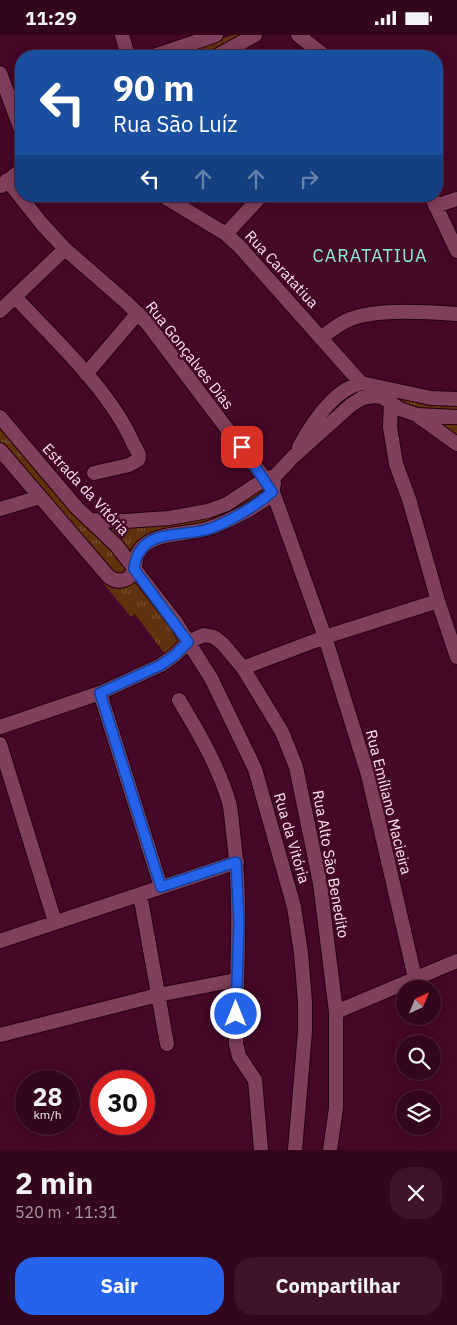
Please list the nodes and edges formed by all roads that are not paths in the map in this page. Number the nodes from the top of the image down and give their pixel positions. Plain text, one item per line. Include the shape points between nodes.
1 (122, 35) edge
2 (216, 35) edge
3 (255, 35) edge
4 (298, 35) edge
5 (126, 50) edge
6 (172, 50) edge
7 (228, 50) edge
8 (317, 50) edge
9 (0, 73) edge
10 (15, 114) edge
11 (15, 175) edge
12 (4, 183) edge
13 (15, 195) edge
14 (457, 199) edge
15 (443, 200) edge
16 (22, 202) edge
17 (173, 202) edge
18 (255, 202) edge
19 (433, 202) edge
20 (226, 234) junction
21 (65, 249) junction
22 (457, 251) edge
23 (15, 297) junction
24 (0, 311) edge
25 (138, 313) junction
26 (457, 314) edge
27 (322, 337) junction
28 (86, 374) junction
29 (361, 383) junction
30 (383, 395) junction
31 (457, 399) edge
32 (417, 415) junction
33 (0, 417) edge
34 (457, 417) edge
35 (457, 444) edge
36 (0, 449) edge
37 (294, 456) junction
38 (94, 473) dead end
39 (270, 477) junction
40 (272, 492) junction
41 (40, 497) junction
42 (0, 509) edge
43 (91, 521) junction
44 (134, 569) junction
45 (438, 601) junction
46 (325, 637) junction
47 (188, 642) junction
48 (457, 657) edge
49 (242, 668) junction
50 (100, 693) junction
51 (179, 700) dead end
52 (0, 727) edge
53 (0, 744) edge
54 (236, 862) junction
55 (161, 887) junction
56 (140, 894) junction
57 (55, 923) junction
58 (0, 941) edge
59 (457, 961) edge
60 (415, 978) junction
61 (236, 980) junction
62 (158, 995) junction
63 (336, 1012) junction
64 (0, 1035) edge
65 (167, 1044) dead end
66 (261, 1150) edge
67 (294, 1150) edge
68 (330, 1150) edge

1 - 5 street
2 - 6 street
3 - 7 street
4 - 8 street
9 - 10 street
11 - 12 street
12 - 13 street, Rua Gonçalves Dias
14 - 15 street
16 - 21 street, Rua Gonçalves Dias
17 - 20 street, Rua Caratatiua
18 - 20 street
19 - 22 street
20 - 27 street, Rua Caratatiua via 251,257
21 - 23 street
21 - 25 street, Rua Gonçalves Dias
23 - 24 street
23 - 28 street
25 - 28 street
25 - 39 street, Rua Gonçalves Dias
26 - 27 street via 409,311 359,317
27 - 29 street, Rua Caratatiua
28 - 38 street via 115,408 140,456 129,465
29 - 30 street
29 - 37 street via 344,391 322,412
30 - 31 street
30 - 32 street via 400,409
30 - 37 street via 355,402
30 - 45 street via 396,464
32 - 34 street
32 - 35 street
33 - 43 street, Estrada da Vitória
36 - 41 street
37 - 39 street
39 - 40 street, Rua Gonçalves Dias
39 - 43 street via 238,498 208,511 169,518
40 - 44 street via 259,503 209,529 149,542 136,556
40 - 46 street, Rua Gonçalves Dias
41 - 42 street
41 - 44 street via 112,579 124,581
43 - 44 street, Estrada da Vitória via 116,545
44 - 47 street, Rua da Vitória
45 - 46 street
45 - 48 street
46 - 49 street
46 - 60 street, Rua Emíliano Macieira via 368,775
47 - 49 street, Rua Alto São Benedito via 204,635 214,637
47 - 50 street via 161,665
47 - 67 street, Rua da Vitória via 211,678 255,769 294,907 305,1002
49 - 63 street, Rua Alto São Benedito via 276,721 296,767 320,883
50 - 52 street
50 - 55 street
51 - 54 street via 202,736 226,795
53 - 57 street
54 - 55 street
54 - 61 street via 239,922
55 - 56 street
56 - 57 street
56 - 62 street
57 - 58 street
59 - 60 street
60 - 63 street
61 - 62 street
61 - 66 street via 236,1044 239,1056 255,1080
62 - 64 street
62 - 65 street
63 - 68 street, Rua Alto São Benedito via 336,1100

